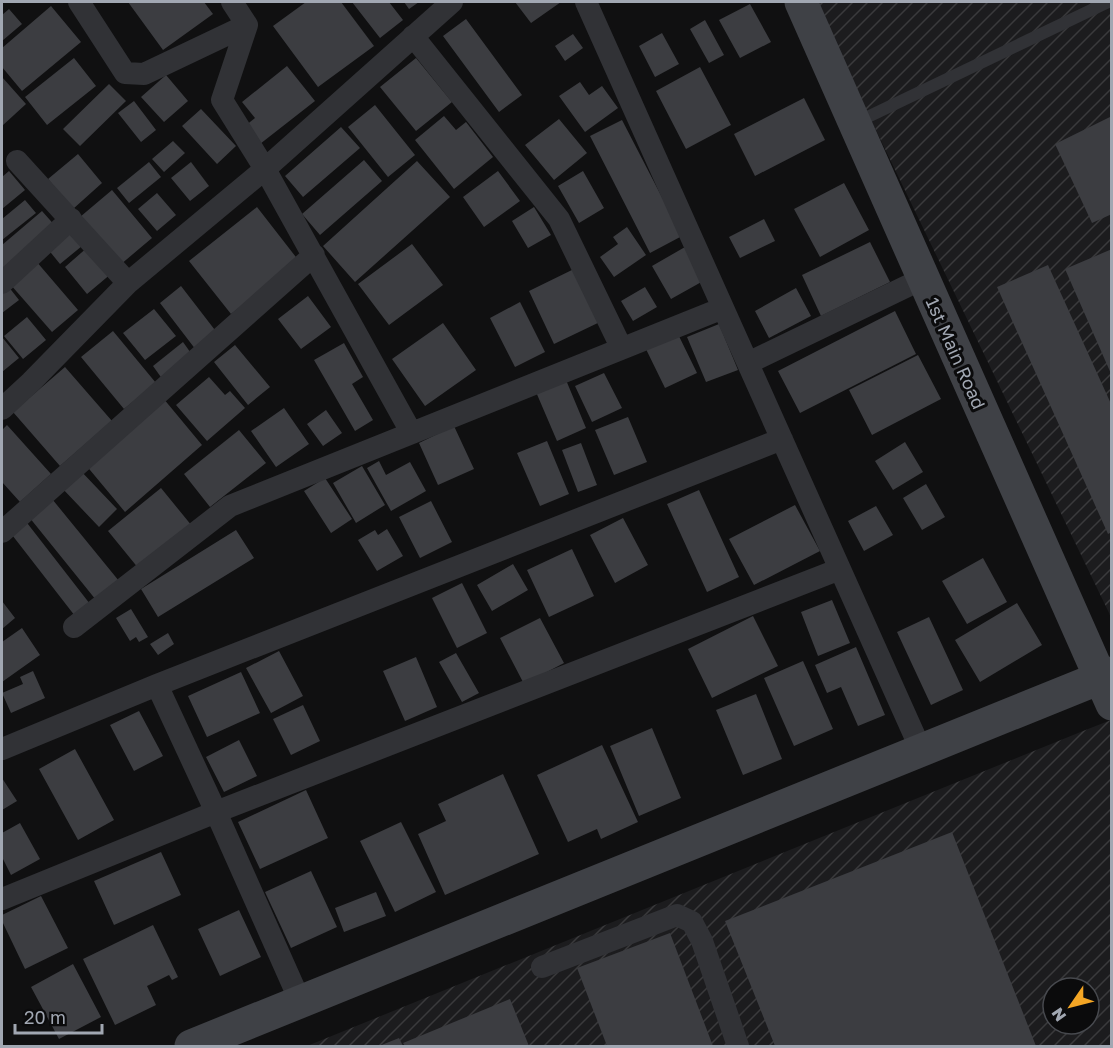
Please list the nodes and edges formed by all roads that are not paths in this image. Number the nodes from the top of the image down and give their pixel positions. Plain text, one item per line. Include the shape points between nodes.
1 (79, 2) edge
2 (232, 2) edge
3 (452, 2) edge
4 (586, 2) edge
5 (801, 2) edge
6 (1108, 2) edge
7 (247, 25) junction
8 (412, 36) junction
9 (855, 123) junction
10 (17, 161) dead end
11 (266, 169) junction
12 (71, 219) junction
13 (314, 255) junction
14 (924, 278) junction
15 (2, 283) edge
16 (128, 283) junction
17 (723, 308) junction
18 (621, 347) junction
19 (748, 363) junction
20 (2, 409) edge
21 (411, 432) junction
22 (782, 439) junction
23 (2, 532) edge
24 (840, 569) junction
25 (74, 627) dead end
26 (157, 685) junction
27 (1108, 685) edge
28 (2, 749) edge
29 (921, 750) junction
30 (216, 812) junction
31 (2, 899) edge
32 (542, 967) dead end
33 (300, 1001) junction
34 (191, 1047) edge
35 (738, 1047) edge

1 - 7 street via 125,73 144,74
2 - 7 street
3 - 8 street
4 - 17 street
5 - 9 street, 1st Main Road
6 - 9 lane
7 - 11 street via 222,100
8 - 11 street
8 - 18 street via 559,219
9 - 14 street, 1st Main Road
10 - 12 street
11 - 13 street
11 - 16 street
12 - 15 street
12 - 16 street
13 - 21 street
13 - 23 street
14 - 19 street
14 - 27 street, 1st Main Road
16 - 20 street
17 - 18 street
17 - 19 street
18 - 21 street
19 - 22 street
21 - 25 street via 230,506
22 - 24 street
22 - 26 street
24 - 29 street
24 - 30 street
26 - 28 street
26 - 30 street
27 - 29 street
29 - 33 street
30 - 31 street
30 - 33 street
32 - 35 street via 677,915 692,922 702,940
33 - 34 street via 235,1034

